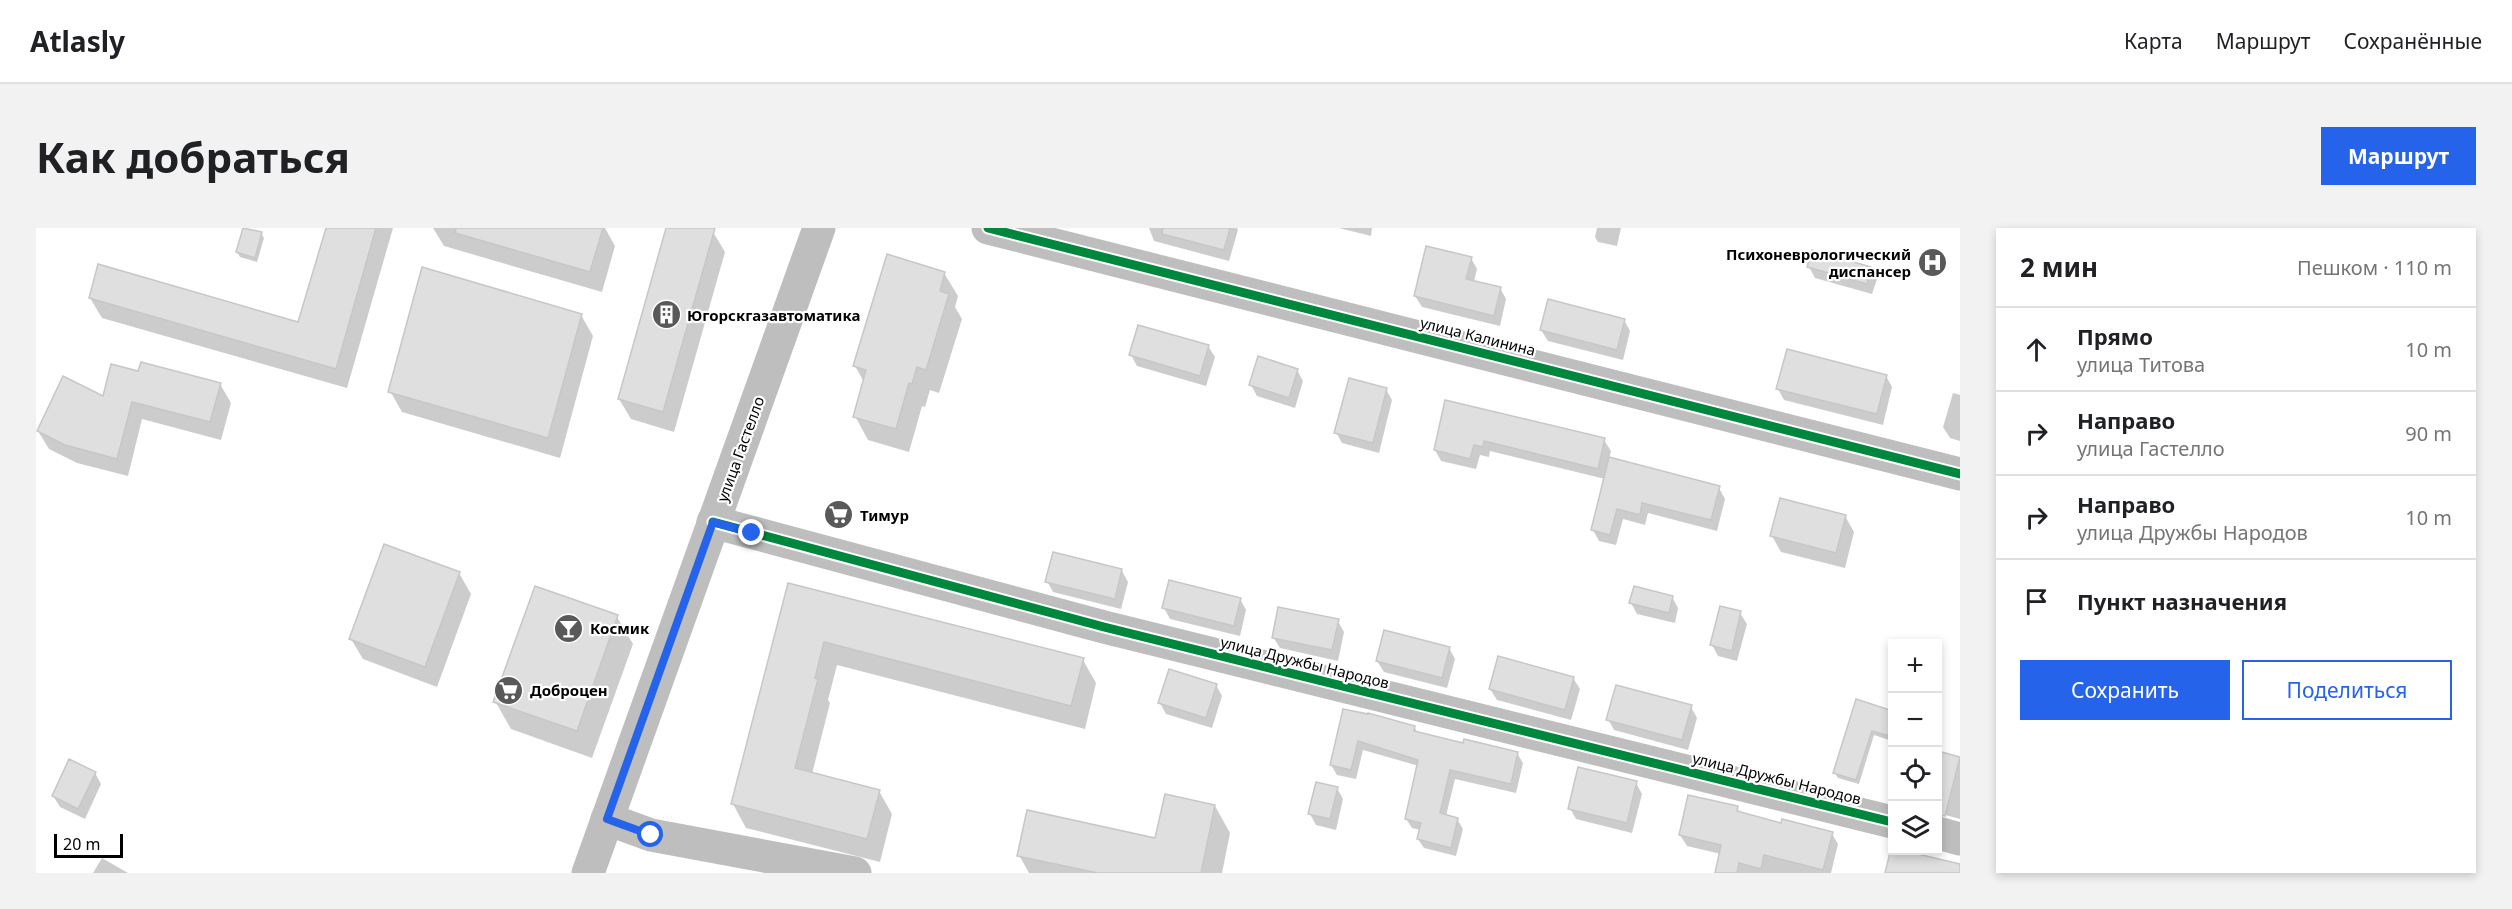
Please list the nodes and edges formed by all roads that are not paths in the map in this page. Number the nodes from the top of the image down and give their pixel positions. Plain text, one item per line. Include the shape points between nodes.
1 (819, 228) edge
2 (988, 228) edge
3 (1960, 474) edge
4 (713, 522) junction
5 (607, 819) junction
6 (1888, 821) edge
7 (1942, 834) edge
8 (1960, 839) edge
9 (588, 873) edge
10 (855, 873) edge

1 - 4 street, улица Гастелло
2 - 3 street, улица Калинина
4 - 5 street, улица Гастелло
4 - 6 street, улица Дружбы Народов via 1116,630
5 - 9 street, улица Гастелло
5 - 10 street via 651,835
7 - 8 street

